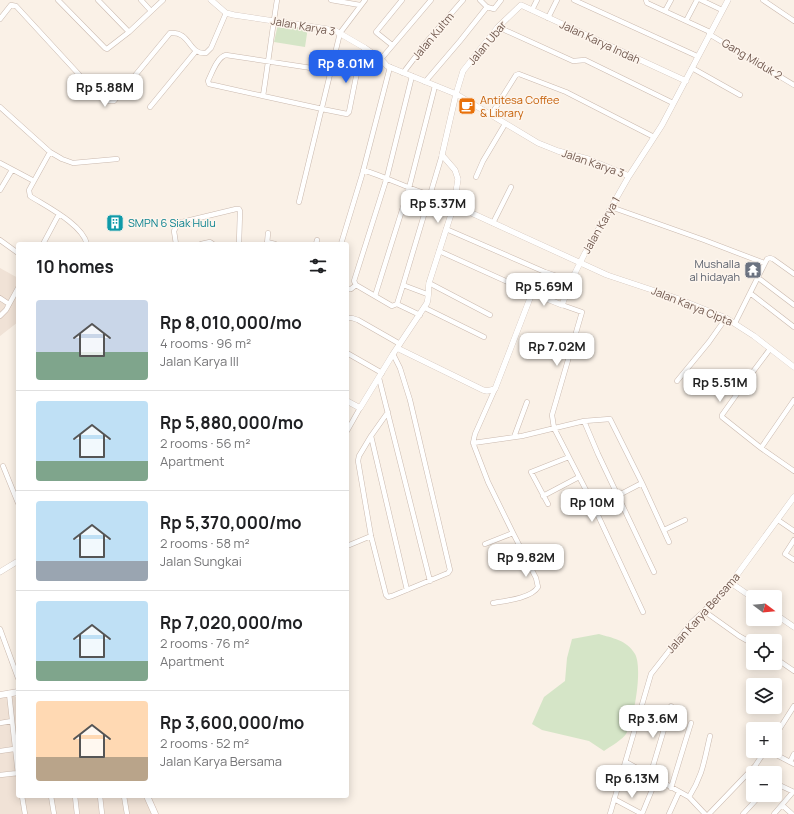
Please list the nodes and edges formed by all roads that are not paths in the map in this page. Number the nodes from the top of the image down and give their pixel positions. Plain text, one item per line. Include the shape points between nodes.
1 (58, 0) edge
2 (98, 0) edge
3 (141, 0) edge
4 (163, 0) edge
5 (211, 0) edge
6 (277, 0) edge
7 (332, 0) edge
8 (365, 0) edge
9 (402, 0) edge
10 (431, 0) edge
11 (463, 0) edge
12 (480, 0) edge
13 (501, 0) edge
14 (517, 0) edge
15 (537, 0) edge
16 (557, 0) edge
17 (574, 0) edge
18 (646, 0) edge
19 (671, 0) edge
20 (697, 0) edge
21 (701, 0) edge
22 (728, 0) edge
23 (763, 0) edge
24 (360, 5) junction
25 (521, 5) junction
26 (488, 6) junction
27 (532, 10) junction
28 (722, 10) junction
29 (151, 11) junction
30 (665, 11) junction
31 (226, 13) junction
32 (548, 18) junction
33 (0, 19) edge
34 (274, 21) junction
35 (686, 21) junction
36 (794, 21) edge
37 (498, 27) junction
38 (129, 32) junction
39 (340, 33) junction
40 (709, 33) junction
41 (392, 45) junction
42 (365, 48) junction
43 (196, 51) junction
44 (697, 56) junction
45 (381, 59) junction
46 (269, 61) junction
47 (390, 67) junction
48 (692, 68) junction
49 (331, 71) junction
50 (403, 73) junction
51 (412, 76) junction
52 (686, 81) junction
53 (425, 82) junction
54 (794, 85) edge
55 (434, 86) junction
56 (456, 94) junction
57 (740, 95) dead end
58 (263, 96) junction
59 (673, 103) junction
60 (0, 107) edge
61 (150, 107) dead end
62 (322, 109) junction
63 (490, 115) junction
64 (505, 124) junction
65 (654, 137) junction
66 (50, 152) junction
67 (442, 155) junction
68 (117, 159) dead end
69 (0, 163) edge
70 (12, 170) junction
71 (364, 170) junction
72 (629, 176) junction
73 (386, 177) junction
74 (476, 177) dead end
75 (34, 181) junction
76 (511, 186) dead end
77 (409, 188) junction
78 (0, 190) edge
79 (430, 195) junction
80 (299, 202) dead end
81 (454, 205) junction
82 (611, 207) junction
83 (59, 214) junction
84 (493, 223) junction
85 (446, 229) junction
86 (268, 233) dead end
87 (0, 240) edge
88 (44, 242) edge
89 (87, 242) edge
90 (176, 242) edge
91 (240, 242) edge
92 (267, 242) edge
93 (342, 242) edge
94 (439, 251) junction
95 (16, 252) edge
96 (580, 263) junction
97 (764, 263) junction
98 (794, 274) edge
99 (757, 277) junction
100 (571, 281) junction
101 (429, 283) junction
102 (356, 284) junction
103 (404, 285) junction
104 (349, 289) edge
105 (16, 292) edge
106 (532, 293) junction
107 (750, 293) junction
108 (427, 294) junction
109 (375, 296) junction
110 (0, 298) edge
111 (9, 304) junction
112 (397, 304) junction
113 (562, 305) junction
114 (794, 305) edge
115 (425, 308) junction
116 (420, 315) junction
117 (490, 315) dead end
118 (0, 316) edge
119 (349, 318) edge
120 (726, 318) junction
121 (735, 323) junction
122 (794, 327) edge
123 (484, 337) dead end
124 (398, 346) junction
125 (770, 349) junction
126 (349, 354) edge
127 (393, 354) junction
128 (794, 366) edge
129 (380, 375) junction
130 (677, 381) dead end
131 (495, 388) junction
132 (794, 400) edge
133 (349, 402) edge
134 (527, 402) dead end
135 (360, 408) junction
136 (388, 412) junction
137 (584, 421) junction
138 (349, 427) edge
139 (554, 428) junction
140 (371, 436) junction
141 (514, 437) junction
142 (473, 443) junction
143 (761, 448) junction
144 (569, 457) junction
145 (3, 466) dead end
146 (794, 471) edge
147 (579, 477) junction
148 (642, 483) junction
149 (543, 496) junction
150 (618, 496) junction
151 (794, 497) edge
152 (16, 498) edge
153 (548, 504) dead end
154 (594, 508) junction
155 (685, 520) dead end
156 (778, 520) junction
157 (664, 530) junction
158 (794, 531) edge
159 (513, 532) junction
160 (371, 536) junction
161 (794, 540) edge
162 (669, 542) dead end
163 (349, 544) edge
164 (485, 544) dead end
165 (794, 560) edge
166 (16, 562) edge
167 (0, 572) edge
168 (654, 572) dead end
169 (430, 581) junction
170 (731, 583) junction
171 (407, 590) junction
172 (746, 593) edge
173 (493, 603) dead end
174 (704, 611) junction
175 (643, 612) dead end
176 (782, 619) edge
177 (794, 627) edge
178 (0, 629) edge
179 (746, 640) edge
180 (782, 663) edge
181 (794, 671) edge
182 (16, 673) edge
183 (16, 692) edge
184 (9, 693) junction
185 (0, 695) edge
186 (671, 706) dead end
187 (794, 706) edge
188 (12, 721) junction
189 (0, 723) edge
190 (691, 723) dead end
191 (782, 725) edge
192 (710, 736) dead end
193 (14, 749) junction
194 (0, 751) edge
195 (794, 754) edge
196 (761, 758) edge
197 (782, 758) edge
198 (16, 761) edge
199 (626, 762) junction
200 (792, 763) edge
201 (16, 773) edge
202 (0, 775) edge
203 (650, 776) junction
204 (656, 780) junction
205 (782, 786) edge
206 (671, 788) junction
207 (679, 792) junction
208 (793, 792) edge
209 (689, 797) junction
210 (22, 798) edge
211 (51, 798) edge
212 (75, 798) edge
213 (100, 798) edge
214 (124, 798) edge
215 (148, 798) edge
216 (614, 799) junction
217 (754, 802) edge
218 (782, 805) junction
219 (25, 814) edge
220 (54, 814) edge
221 (77, 814) edge
222 (102, 814) edge
223 (127, 814) edge
224 (155, 814) edge
225 (610, 814) edge
226 (642, 814) edge
227 (669, 814) edge
228 (705, 814) edge
229 (709, 814) edge
230 (743, 814) edge
231 (774, 814) edge
232 (792, 814) edge

1 - 38 street via 105,48 109,49
2 - 38 street
3 - 29 street
4 - 29 street
5 - 31 street
6 - 34 street
7 - 24 street
8 - 24 street
9 - 41 street via 376,32
10 - 41 street
11 - 50 street, Jalan Kultm
12 - 26 street
13 - 26 street via 494,9
14 - 25 street, Jalan Karya Indah
15 - 27 street
16 - 32 street
17 - 44 street
18 - 30 street, Gang Miduk 2
19 - 30 street
20 - 35 street
21 - 28 street
22 - 28 street, Jalan Karya 1
23 - 36 street
24 - 39 street
25 - 27 street, Jalan Karya Indah
25 - 37 street, Jalan Ubar
26 - 53 street
27 - 32 street, Jalan Karya Indah
28 - 40 street, Jalan Karya 1
29 - 38 street
30 - 35 street, Gang Miduk 2
31 - 34 street, Jalan Karya 3
31 - 43 street via 211,48 206,53
32 - 52 street, Jalan Karya Indah
33 - 43 street via 11,5 16,6 85,81 110,102 118,98 170,33 182,35
34 - 39 street, Jalan Karya 3
34 - 46 street
35 - 40 street, Gang Miduk 2
37 - 56 street, Jalan Ubar via 463,71
37 - 59 street via 573,61 585,60
39 - 42 street, Jalan Karya 3
39 - 49 street
40 - 44 street, Jalan Karya 1
40 - 54 street, Gang Miduk 2
41 - 45 street
42 - 45 street, Jalan Karya 3
42 - 62 street via 349,112 344,114
43 - 61 street
44 - 48 street, Jalan Karya 1
45 - 47 street, Jalan Karya 3
46 - 49 street
46 - 58 street
46 - 58 street via 224,55 208,81 211,85
47 - 50 street, Jalan Karya 3
47 - 71 street
48 - 52 street, Jalan Karya 1
48 - 57 street
49 - 62 street
50 - 51 street, Jalan Karya 3
51 - 53 street, Jalan Karya 3
51 - 73 street
52 - 59 street, Jalan Karya 1
53 - 55 street, Jalan Karya 3
55 - 56 street, Jalan Karya 3
55 - 77 street
56 - 63 street, Jalan Karya 3
56 - 67 street, Jalan Ubar
58 - 62 street
59 - 65 street, Jalan Karya 1
60 - 66 street
62 - 80 street
63 - 64 street, Jalan Karya 3
63 - 65 street via 519,74 566,92
64 - 72 street, Jalan Karya 3 via 538,143 588,159
64 - 74 street
65 - 72 street, Jalan Karya 1
66 - 68 street via 74,163
66 - 75 street
67 - 79 street
67 - 81 street via 458,175
69 - 70 street
70 - 75 street
70 - 78 street
71 - 73 street
71 - 93 street
72 - 82 street, Jalan Karya 1
73 - 77 street
73 - 102 street via 354,281
75 - 83 street via 29,190 30,196
76 - 84 street
77 - 79 street
77 - 109 street
79 - 103 street
81 - 84 street, Jalan Karya Cipta
81 - 85 street
82 - 96 street, Jalan Karya 1
82 - 97 street
83 - 88 street
83 - 89 street via 83,234
84 - 96 street, Jalan Karya Cipta
85 - 94 street
85 - 100 street
86 - 92 street
87 - 95 street
90 - 91 street via 174,231 178,223 236,209 240,211
94 - 101 street
94 - 106 street
96 - 100 street, Jalan Karya 1
96 - 120 street, Jalan Karya Cipta
97 - 98 street via 770,258
97 - 99 street
99 - 107 street
99 - 114 street
100 - 113 street, Jalan Karya 1
101 - 108 street
101 - 117 street
102 - 104 street
102 - 109 street
103 - 108 street
103 - 112 street
105 - 111 street
106 - 113 street
106 - 131 street
107 - 121 street
107 - 122 street
108 - 115 street via 429,299
109 - 112 street via 392,306
110 - 111 street
111 - 118 street
112 - 116 street
113 - 139 street via 582,312 552,415
115 - 116 street
115 - 123 street
116 - 124 street
119 - 124 street via 358,320
120 - 121 street, Jalan Karya Cipta
120 - 130 street
121 - 125 street, Jalan Karya Cipta
124 - 127 street
124 - 131 street via 483,390
125 - 128 street, Jalan Karya Cipta
125 - 143 street via 722,415
126 - 129 street
127 - 129 street
127 - 169 street via 410,400 449,564 448,573
129 - 135 street
129 - 136 street
131 - 142 street
132 - 143 street
133 - 135 street
134 - 141 street
135 - 138 street
136 - 140 street
136 - 169 street
137 - 139 street
137 - 148 street via 607,418 611,420
137 - 150 street
139 - 141 street
139 - 144 street
140 - 160 street via 358,461
140 - 171 street
141 - 142 street
142 - 159 street via 488,482
143 - 146 street
144 - 147 street
144 - 149 street via 532,472
145 - 152 street
147 - 149 street
147 - 154 street
148 - 150 street
148 - 157 street
149 - 153 street
150 - 154 street
150 - 168 street
151 - 156 street, Jalan Karya Bersama
154 - 175 street
155 - 157 street
156 - 158 street
156 - 170 street, Jalan Karya Bersama
157 - 162 street
159 - 164 street
159 - 173 street via 538,587 534,592 524,596
160 - 163 street
160 - 171 street via 386,595 392,596
161 - 165 street via 785,554
166 - 167 street
169 - 171 street
170 - 172 street
170 - 174 street, Jalan Karya Bersama
174 - 179 street
174 - 199 street, Jalan Karya Bersama via 691,623 651,674
176 - 177 street
178 - 182 street
180 - 181 street
183 - 184 main road
184 - 185 main road
184 - 188 street
186 - 203 street
187 - 191 street
188 - 189 street
188 - 193 street
190 - 206 street
192 - 209 street via 702,772
193 - 194 street
193 - 198 street
195 - 200 street
196 - 229 street
197 - 200 street
199 - 203 street
199 - 216 street, Jalan Karya Bersama
201 - 202 street
203 - 204 street
204 - 206 street
204 - 226 street
205 - 208 street
206 - 207 street
207 - 209 street
207 - 227 street
208 - 218 street
209 - 228 street
210 - 219 street
211 - 220 street
212 - 221 street
213 - 222 street
214 - 223 street
215 - 224 main road
216 - 225 street, Jalan Karya Bersama
216 - 226 street
217 - 230 street
218 - 231 street
218 - 232 street

